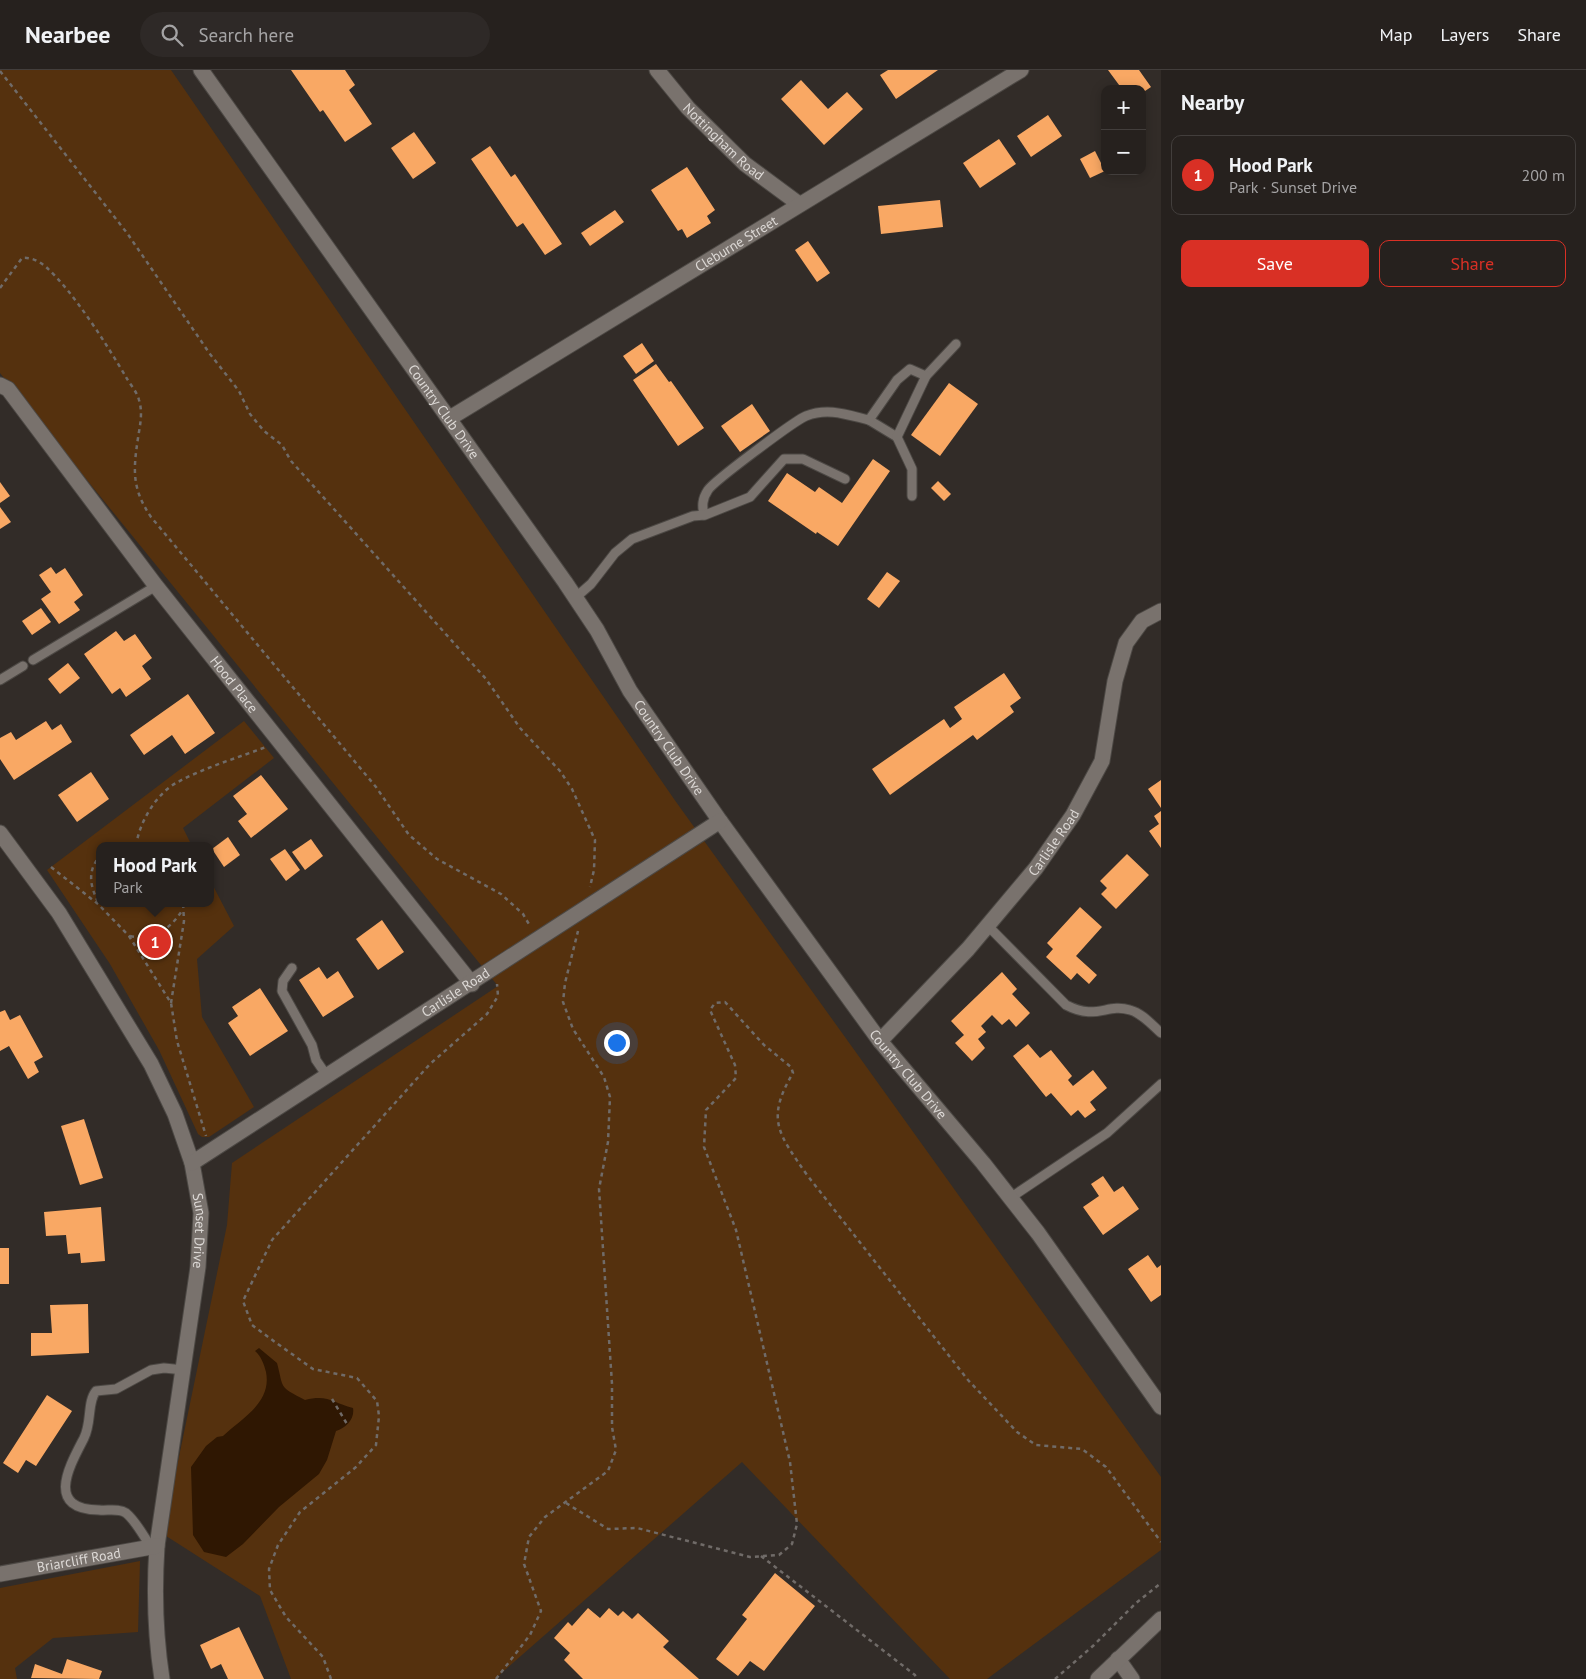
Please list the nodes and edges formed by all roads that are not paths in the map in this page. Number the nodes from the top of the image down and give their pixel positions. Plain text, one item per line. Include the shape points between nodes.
1 (201, 70) edge
2 (657, 70) edge
3 (1021, 70) edge
4 (799, 204) junction
5 (956, 344) dead end
6 (926, 376) junction
7 (0, 386) edge
8 (450, 418) junction
9 (870, 420) junction
10 (898, 437) junction
11 (846, 479) dead end
12 (912, 496) dead end
13 (704, 516) junction
14 (156, 586) junction
15 (575, 598) junction
16 (1161, 611) edge
17 (33, 660) dead end
18 (23, 666) dead end
19 (0, 680) edge
20 (720, 821) junction
21 (0, 833) edge
22 (988, 926) junction
23 (292, 968) dead end
24 (472, 984) junction
25 (1161, 1033) edge
26 (880, 1041) junction
27 (327, 1076) junction
28 (1161, 1084) edge
29 (192, 1163) junction
30 (1010, 1198) junction
31 (184, 1370) junction
32 (1161, 1406) edge
33 (154, 1546) junction
34 (0, 1574) edge
35 (1161, 1619) edge
36 (1118, 1659) junction
37 (162, 1679) edge
38 (1098, 1679) edge
39 (1132, 1679) edge

1 - 8 street, Country Club Drive
2 - 4 street, Nottingham Road via 688,108 745,164
3 - 4 street, Cleburne Street
4 - 8 street, Cleburne Street
5 - 6 lane
6 - 9 lane via 910,369 897,380
6 - 10 lane
7 - 14 street, Hood Place via 8,389
8 - 15 street, Country Club Drive
9 - 10 lane
9 - 13 lane via 830,411 806,416 709,489 702,504
10 - 12 lane via 912,469
11 - 13 lane via 803,459 784,459 750,497
13 - 15 lane via 693,516 632,539
14 - 17 lane
14 - 24 street, Hood Place
15 - 20 street, Country Club Drive via 630,691
16 - 22 street, Carlisle Road via 1142,621 1126,643 1115,682 1102,761 1073,816 1036,868
18 - 19 lane
20 - 24 street, Carlisle Road
20 - 26 street, Country Club Drive
21 - 29 street, Sunset Drive via 59,913 152,1064 175,1114
22 - 25 lane via 1066,1005 1090,1014 1131,1010
22 - 26 street, Carlisle Road
23 - 27 lane via 283,981 282,992
24 - 27 street, Carlisle Road
26 - 30 street, Country Club Drive
27 - 29 street, Carlisle Road
28 - 30 lane via 1107,1133
29 - 31 street, Sunset Drive via 201,1213 198,1267
30 - 32 street, Country Club Drive via 1038,1232
31 - 33 street, Sunset Drive
31 - 33 lane via 151,1370 116,1390 96,1391 91,1398 91,1422 66,1476 68,1499 76,1507 126,1513
33 - 34 street, Briarcliff Road
33 - 37 street, Sunset Drive via 157,1645
35 - 36 street
36 - 38 street
36 - 39 street

